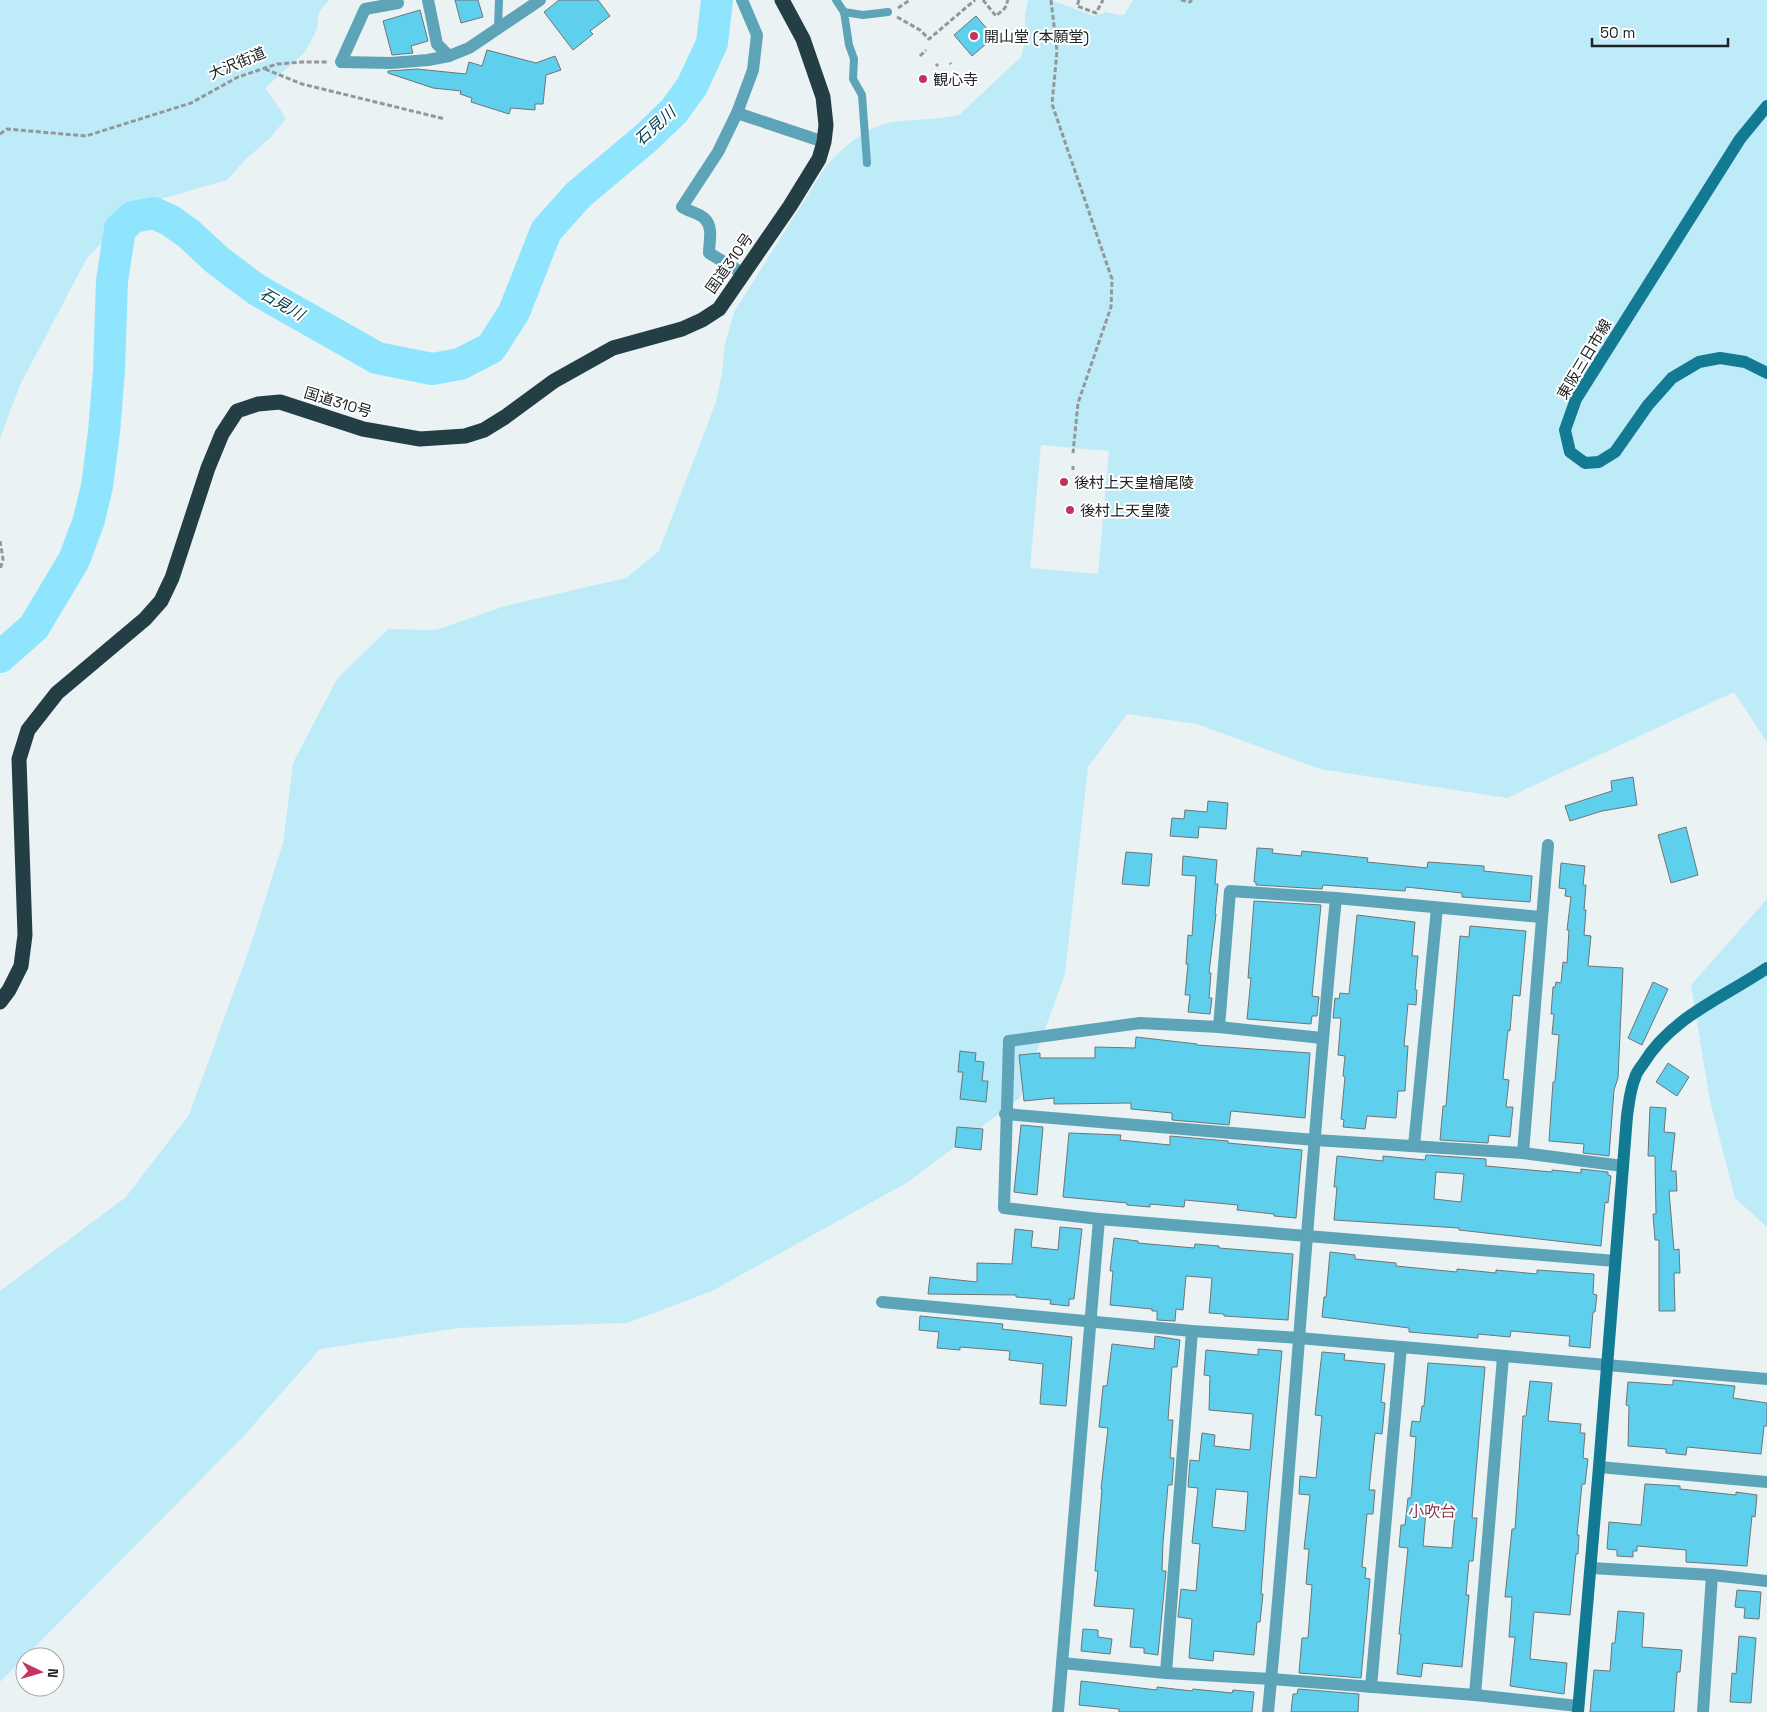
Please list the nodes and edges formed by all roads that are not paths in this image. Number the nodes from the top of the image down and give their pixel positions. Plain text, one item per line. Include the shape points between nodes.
1 (428, 0) edge
2 (499, 0) edge
3 (540, 0) edge
4 (742, 0) edge
5 (782, 0) edge
6 (836, 0) edge
7 (398, 3) dead end
8 (844, 12) junction
9 (888, 12) road end
10 (498, 28) junction
11 (449, 56) junction
12 (1767, 106) edge
13 (737, 113) junction
14 (824, 142) junction
15 (866, 163) dead end
16 (744, 274) junction
17 (1767, 373) edge
18 (1548, 845) dead end
19 (1336, 898) junction
20 (1436, 908) junction
21 (1541, 917) junction
22 (1767, 968) edge
23 (0, 1002) edge
24 (1219, 1027) junction
25 (1322, 1038) junction
26 (1006, 1114) junction
27 (1315, 1140) junction
28 (1414, 1146) junction
29 (1522, 1153) junction
30 (1623, 1166) junction
31 (1099, 1219) junction
32 (1308, 1237) junction
33 (1615, 1261) junction
34 (882, 1302) dead end
35 (1089, 1321) junction
36 (1192, 1331) junction
37 (1299, 1338) junction
38 (1401, 1348) junction
39 (1503, 1357) junction
40 (1606, 1365) junction
41 (1767, 1380) edge
42 (1599, 1467) junction
43 (1767, 1482) edge
44 (1591, 1568) junction
45 (1712, 1575) junction
46 (1767, 1581) edge
47 (1062, 1663) junction
48 (1166, 1673) junction
49 (1271, 1678) junction
50 (1371, 1686) junction
51 (1475, 1695) junction
52 (1578, 1709) edge
53 (1058, 1712) edge
54 (1268, 1712) edge
55 (1703, 1712) edge

1 - 11 street via 437,44
2 - 10 lane
3 - 10 street
4 - 13 street via 758,35 753,70
5 - 14 highway, 国道310号 via 803,39 823,97
6 - 8 lane
7 - 11 street via 365,9 341,62 391,63
8 - 9 lane via 863,15
8 - 15 lane via 854,59 854,79 862,95
10 - 11 street via 469,48
12 - 17 street, 東阪三日市線 via 1740,139 1576,399 1565,430 1570,452 1585,462 1600,462 1615,452 1648,405 1672,378 1699,362 1720,358 1736,360
13 - 14 street
13 - 16 street via 718,152 682,207 704,218 709,225 709,253
14 - 16 highway, 国道310号 via 818,159 790,206
16 - 23 highway, 国道310号 via 719,309 702,320 682,329 613,348 554,381 484,430 465,436 420,438 363,429 280,402 258,404 237,412 222,434 208,468 172,578 161,601 145,619 57,693 28,730 19,759 25,935 21,966
18 - 21 street
19 - 20 street
19 - 24 street via 1230,891
19 - 25 street
20 - 21 street
20 - 28 street
21 - 29 street
22 - 30 street via 1678,1024 1648,1056 1635,1077 1626,1116
24 - 25 street
24 - 26 street via 1140,1023 1008,1041
25 - 27 street
26 - 27 street
26 - 31 street via 1004,1208
27 - 28 street
27 - 32 street
28 - 29 street
29 - 30 street
30 - 33 street
31 - 32 street
31 - 35 street
32 - 33 street
32 - 37 street
33 - 40 street
34 - 35 street
35 - 36 street
35 - 47 street
36 - 37 street
36 - 48 street
37 - 38 street
37 - 49 street
38 - 39 street
38 - 50 street
39 - 40 street
39 - 51 street
40 - 41 street
40 - 42 street
42 - 43 street
42 - 44 street
44 - 45 street
44 - 52 street
45 - 46 street
45 - 55 street
47 - 48 street
47 - 53 street
48 - 49 street
49 - 50 street
49 - 54 street
50 - 51 street
51 - 52 street

